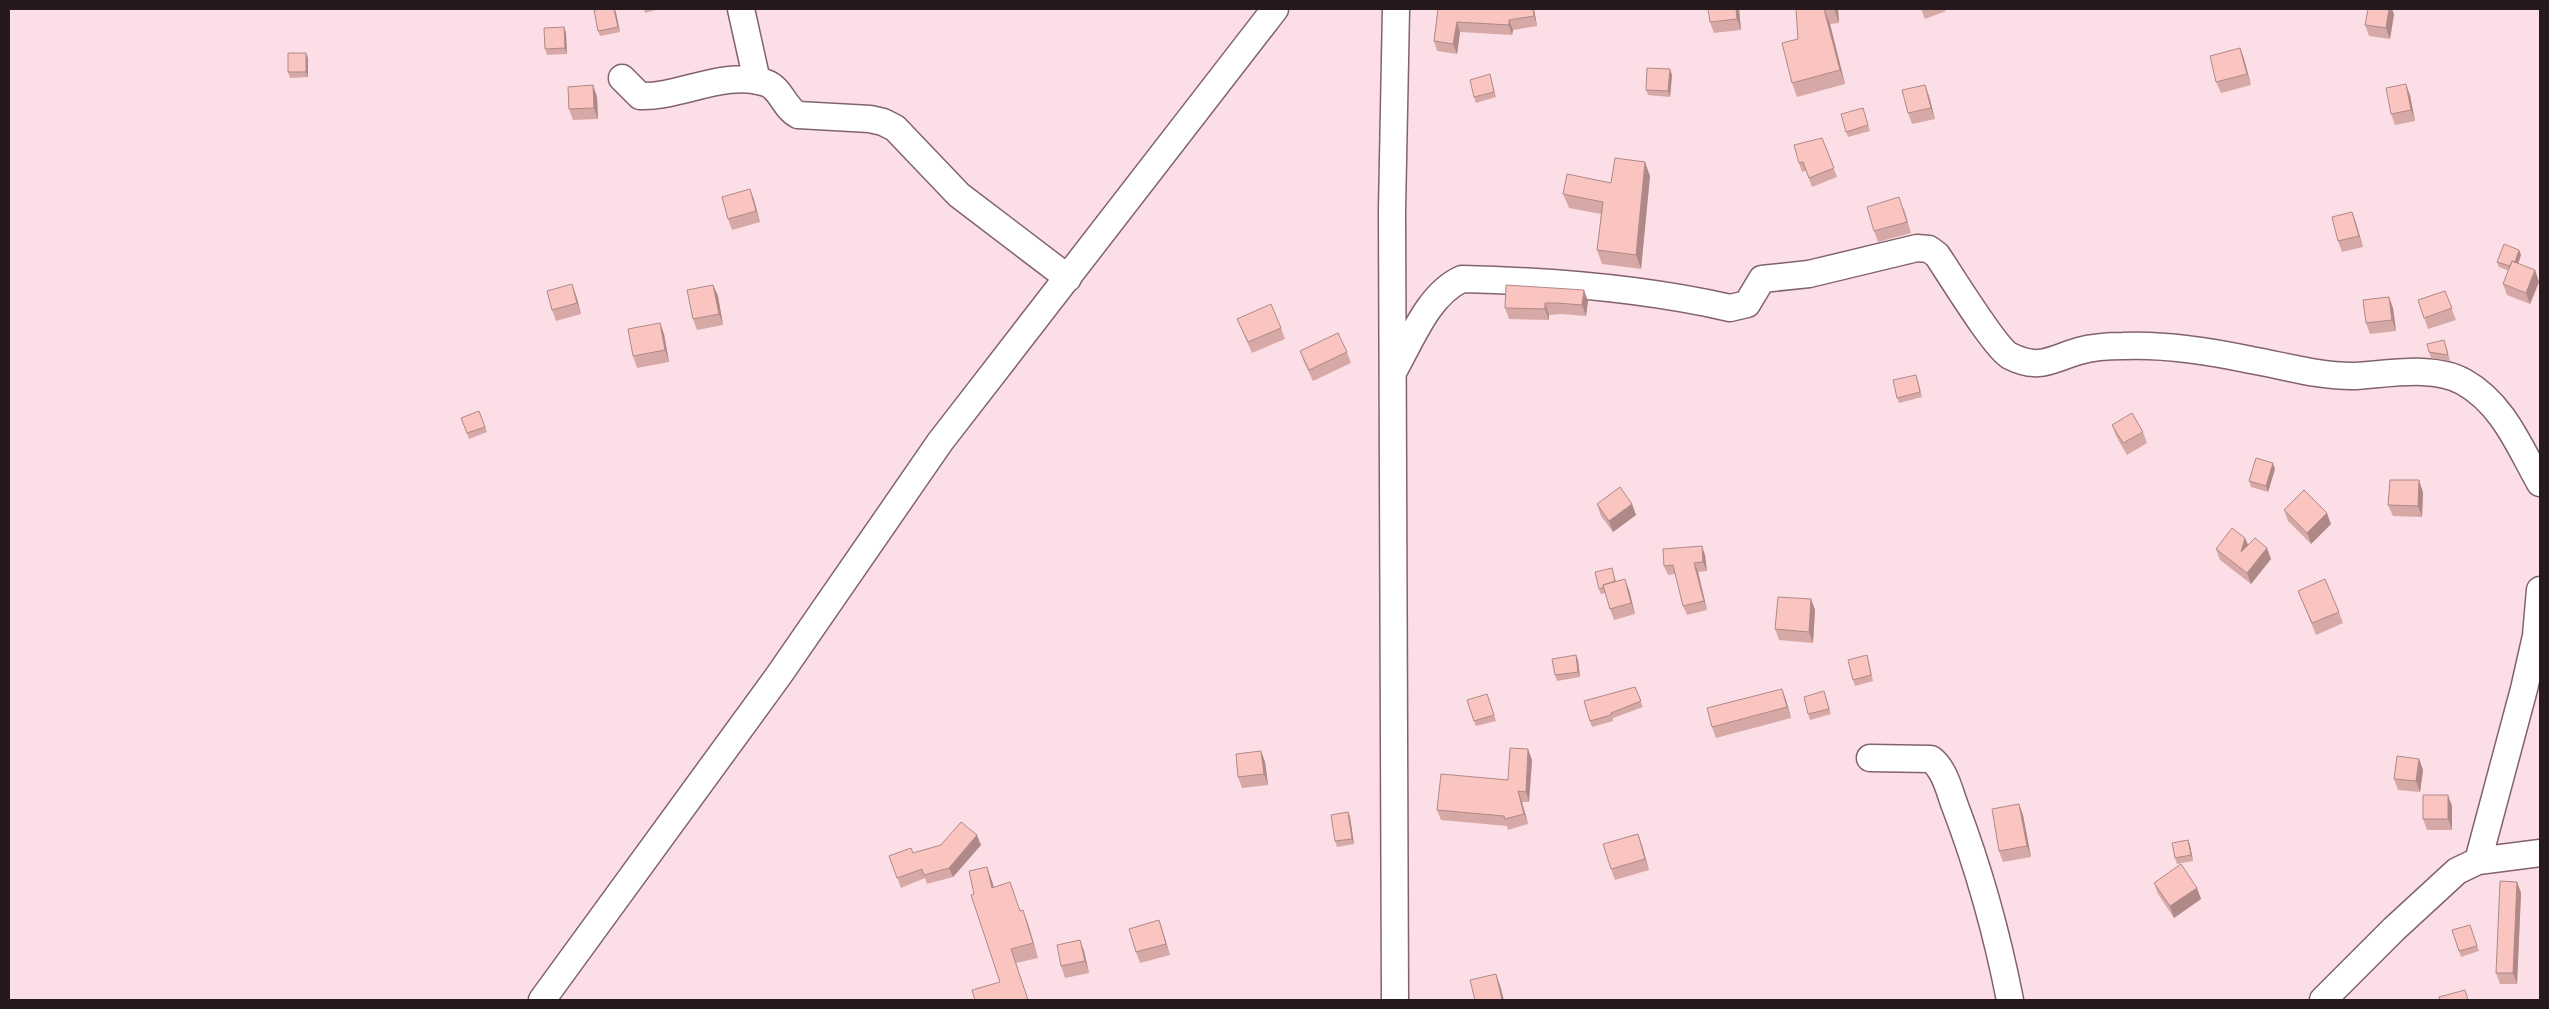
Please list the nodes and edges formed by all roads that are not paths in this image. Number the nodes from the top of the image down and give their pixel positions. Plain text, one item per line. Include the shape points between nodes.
1 (741, 9) edge
2 (1275, 9) edge
3 (1396, 9) edge
4 (622, 78) dead end
5 (757, 81) junction
6 (1068, 278) junction
7 (1393, 372) junction
8 (2540, 483) edge
9 (2540, 590) edge
10 (1870, 758) dead end
11 (2540, 853) edge
12 (2478, 861) junction
13 (542, 1000) edge
14 (1395, 1000) edge
15 (2010, 1000) edge
16 (2323, 1000) edge

1 - 5 street
2 - 6 street
3 - 7 street
4 - 5 street via 640,96 655,97 727,80
5 - 6 street via 774,88 791,111 798,114 870,119 895,128 959,195
6 - 13 street via 940,442 779,675
7 - 8 street via 1435,300 1450,284 1462,278 1598,286 1730,308 1747,304 1762,279 1809,274 1917,248 1929,249 1937,255 1993,337 2008,354 2022,361 2036,364 2051,362 2097,347 2158,346 2327,374 2434,374 2462,381 2485,395 2505,420
7 - 14 street
9 - 12 street via 2536,636 2524,689
10 - 15 street via 1931,759 1943,772 1987,899
11 - 12 street
12 - 16 street via 2457,871 2435,888

